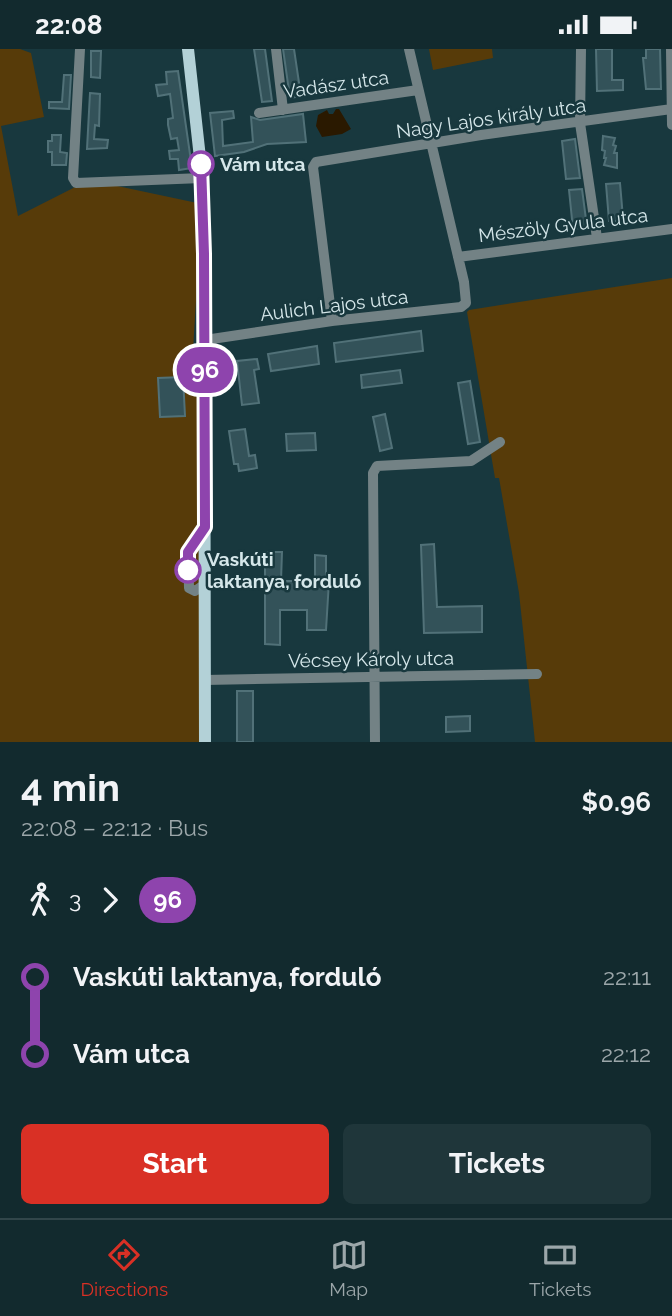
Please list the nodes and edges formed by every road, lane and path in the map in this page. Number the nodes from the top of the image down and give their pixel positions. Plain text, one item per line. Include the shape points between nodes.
1 (80, 49) edge
2 (188, 49) edge
3 (276, 49) edge
4 (409, 49) edge
5 (581, 49) edge
6 (671, 49) edge
7 (418, 90) junction
8 (671, 109) edge
9 (283, 110) junction
10 (259, 113) dead end
11 (580, 123) junction
12 (672, 125) edge
13 (430, 143) junction
14 (202, 178) junction
15 (672, 229) edge
16 (597, 238) junction
17 (458, 257) junction
18 (331, 321) junction
19 (205, 340) junction
20 (500, 442) dead end
21 (537, 674) dead end
22 (373, 676) junction
23 (205, 680) junction
24 (205, 742) edge
25 (370, 742) edge
26 (375, 742) edge

1 - 14 street via 76,183
2 - 14 main road
3 - 9 street
4 - 7 street
5 - 11 street
6 - 8 street
7 - 9 street, Vadász utca
7 - 13 street
8 - 11 street, Nagy Lajos király utca
8 - 12 street
9 - 10 street, Vadász utca
11 - 13 street, Nagy Lajos király utca
11 - 16 street
13 - 17 street
13 - 18 street, Nagy Lajos király utca via 316,162 313,167
14 - 19 main road
15 - 16 street, Mészöly Gyula utca
16 - 17 street, Mészöly Gyula utca
17 - 18 street, Aulich Lajos utca via 467,303 461,307
18 - 19 street, Aulich Lajos utca
19 - 23 main road
20 - 22 street via 471,461 377,466 373,473
21 - 22 street, Vécsey Károly utca
22 - 23 street, Vécsey Károly utca
22 - 25 street
22 - 26 street
23 - 24 main road

